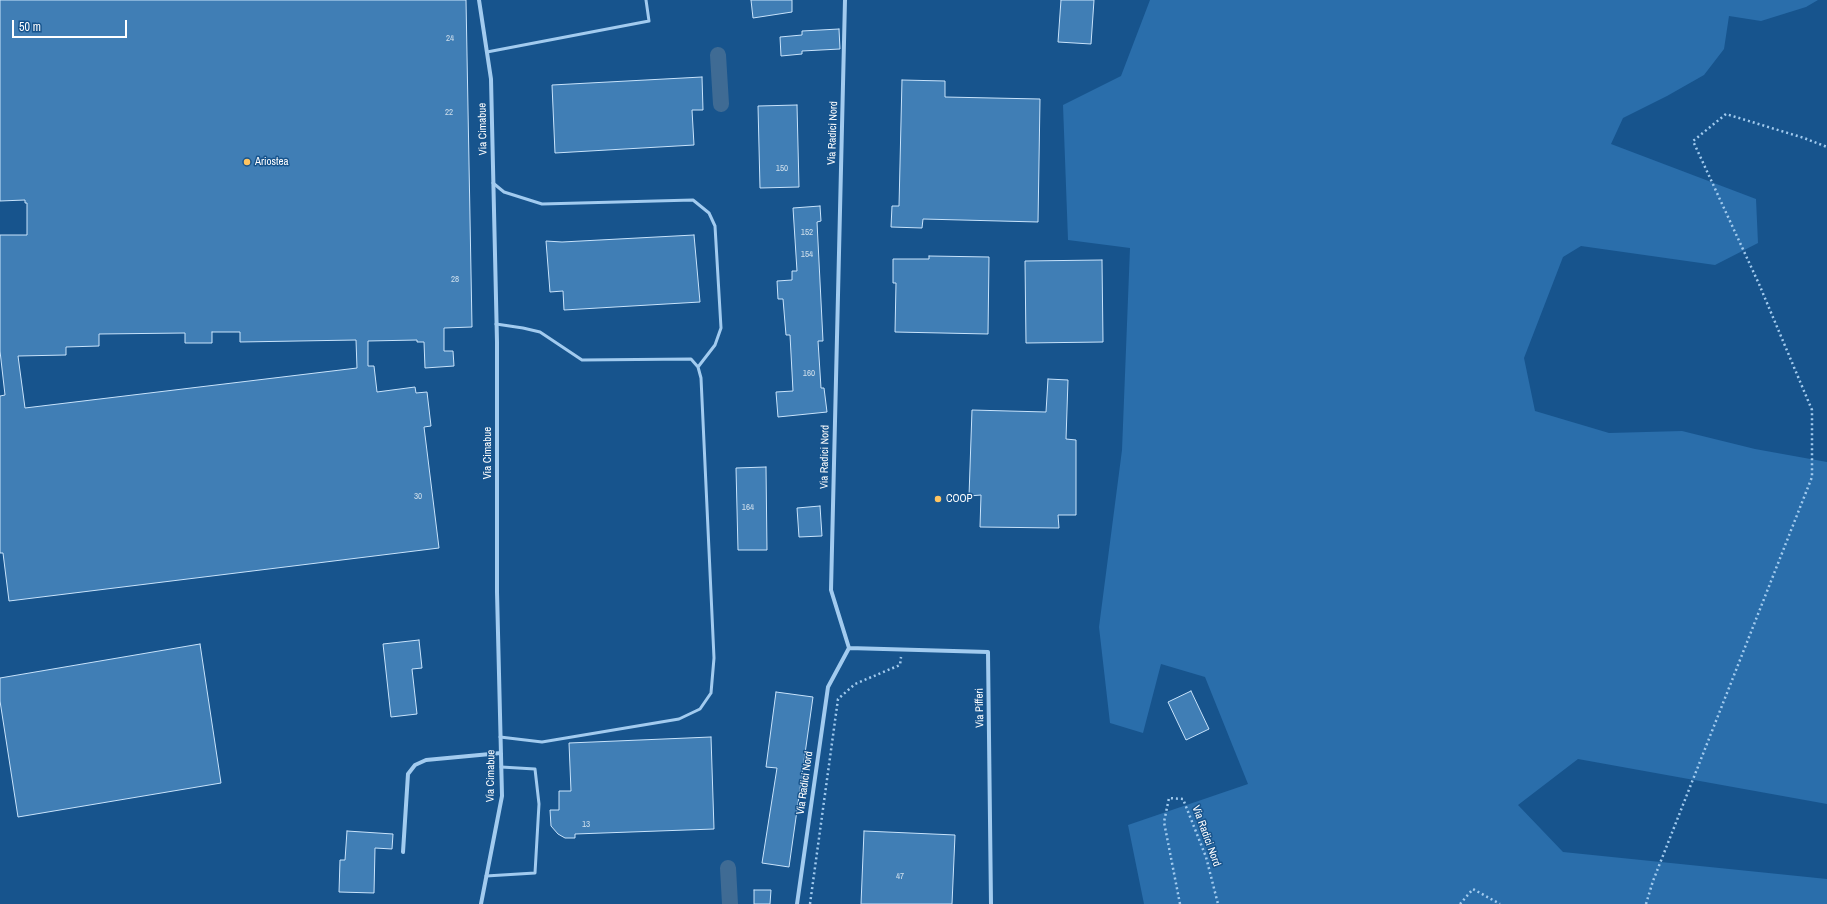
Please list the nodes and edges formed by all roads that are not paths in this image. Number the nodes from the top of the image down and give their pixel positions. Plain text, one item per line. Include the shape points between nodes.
1 (479, 0) edge
2 (646, 0) edge
3 (845, 0) edge
4 (486, 52) junction
5 (493, 182) junction
6 (496, 324) junction
7 (698, 367) junction
8 (849, 648) junction
9 (500, 737) junction
10 (501, 753) junction
11 (501, 767) junction
12 (403, 852) dead end
13 (486, 876) junction
14 (481, 904) edge
15 (797, 904) edge
16 (991, 904) edge

1 - 4 street, Via Cimabue
2 - 4 lane via 649,21
3 - 8 street, Via Radici Nord via 831,590
4 - 5 street, Via Cimabue via 491,79
5 - 6 street, Via Cimabue
5 - 7 lane via 504,192 542,204 693,200 709,213 715,226 721,328 715,345
6 - 7 lane via 540,332 582,360 691,359
6 - 9 street, Via Cimabue
7 - 9 lane via 701,378 713,650 711,693 700,709 668,722 542,742
8 - 15 street, Via Radici Nord via 828,687
8 - 16 street, Via Pifferi via 988,652
9 - 10 street, Via Cimabue
10 - 11 street, Via Cimabue
10 - 12 street via 426,760 415,765 408,774
11 - 13 street, Via Cimabue via 502,796
11 - 13 lane via 535,769 539,804 534,874
13 - 14 street, Via Cimabue

